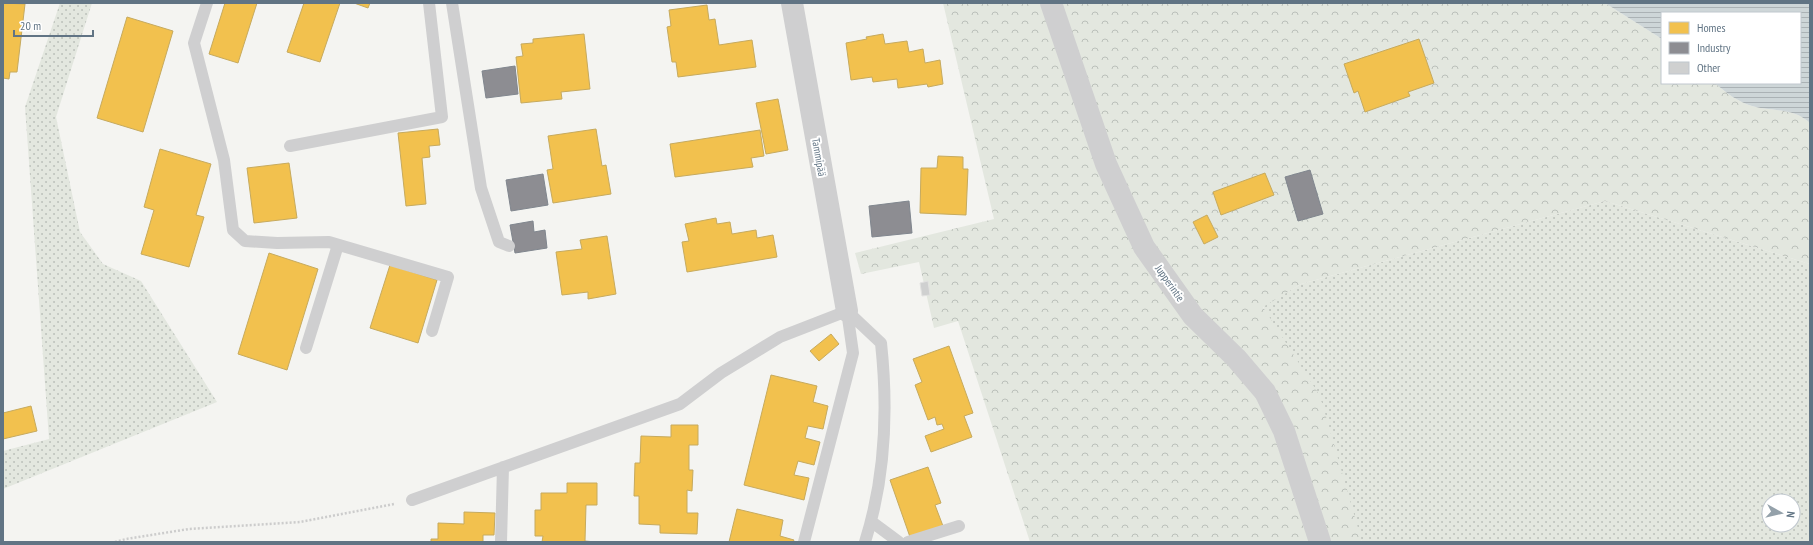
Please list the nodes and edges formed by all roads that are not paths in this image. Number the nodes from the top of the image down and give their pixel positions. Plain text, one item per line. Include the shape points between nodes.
1 (207, 3) edge
2 (429, 3) edge
3 (452, 3) edge
4 (792, 3) edge
5 (1051, 3) edge
6 (290, 146) dead end
7 (338, 245) junction
8 (509, 246) dead end
9 (847, 311) junction
10 (432, 331) dead end
11 (306, 348) dead end
12 (503, 467) junction
13 (412, 500) road end
14 (872, 522) junction
15 (959, 526) dead end
16 (502, 542) edge
17 (804, 542) edge
18 (865, 542) edge
19 (899, 542) edge
20 (908, 542) edge
21 (1320, 542) edge

1 - 7 lane via 194,43 224,160 233,230 245,241 329,242
2 - 6 lane via 442,117
3 - 8 lane via 481,188 498,242
4 - 9 street, Tammipää
5 - 21 street, Jupperintie via 1106,164 1144,247 1193,316 1236,358 1265,392 1284,431
7 - 10 lane via 448,277
7 - 11 lane
9 - 12 lane via 780,337 721,373 680,404
9 - 14 lane via 881,343 882,350 885,376 883,453
9 - 17 lane via 853,353
12 - 13 lane
12 - 16 lane
14 - 18 lane
14 - 19 lane
15 - 20 lane

